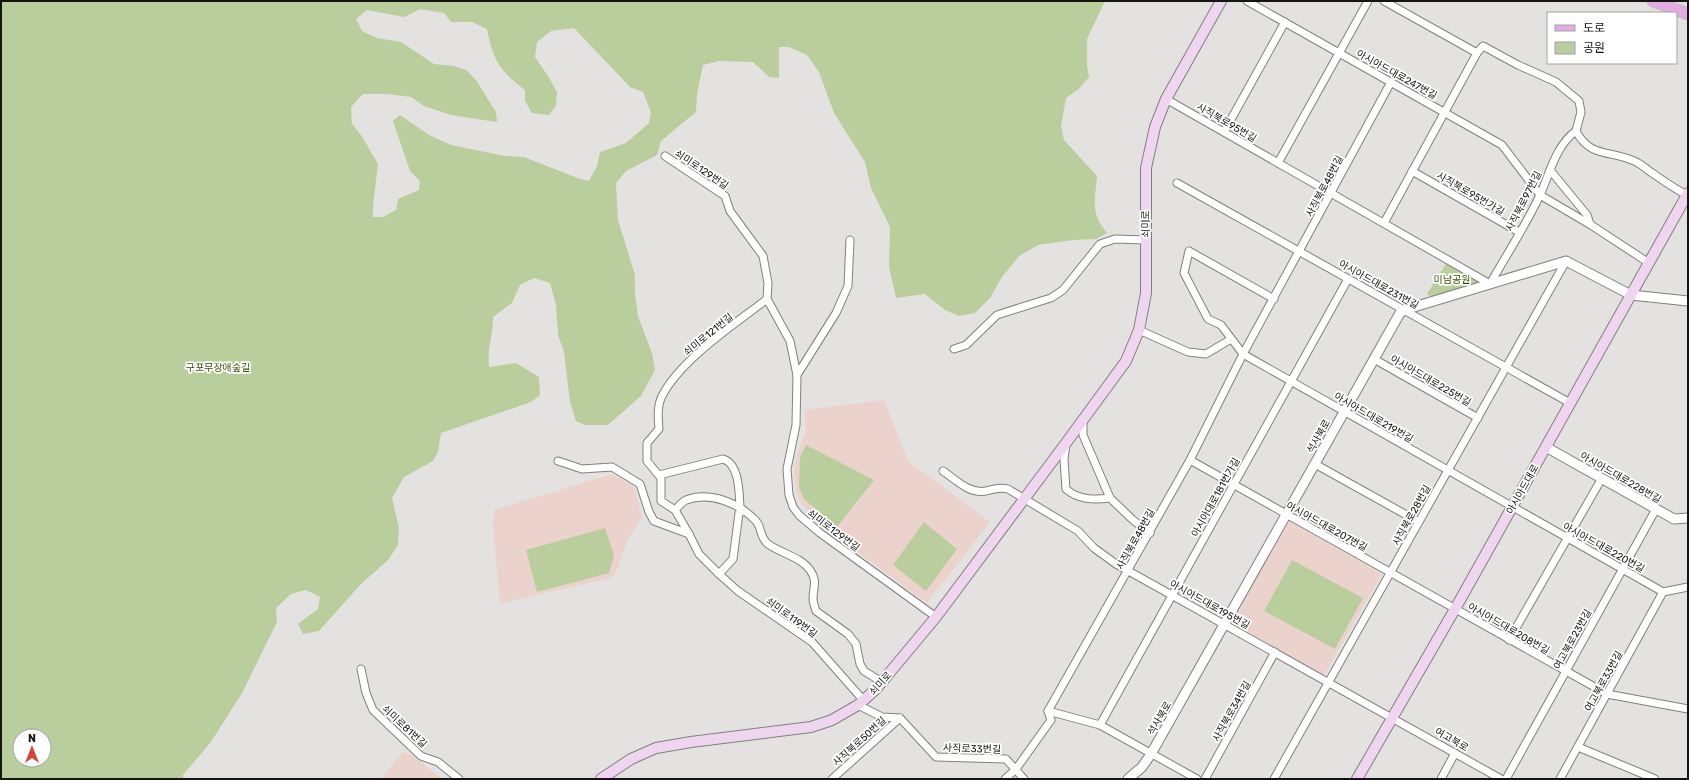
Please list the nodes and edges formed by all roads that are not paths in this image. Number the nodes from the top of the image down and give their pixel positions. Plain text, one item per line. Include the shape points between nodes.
1 (1221, 1) edge
2 (1246, 1) edge
3 (1368, 1) edge
4 (1384, 1) edge
5 (1653, 1) edge
6 (1687, 14) edge
7 (1284, 22) junction
8 (1340, 53) junction
9 (1477, 53) junction
10 (1391, 82) junction
11 (1166, 99) junction
12 (1445, 112) junction
13 (1576, 131) junction
14 (1224, 132) junction
15 (665, 156) dead end
16 (1278, 163) junction
17 (1550, 170) junction
18 (1412, 171) junction
19 (1177, 183) dead end
20 (1331, 193) junction
21 (1540, 195) junction
22 (1687, 197) edge
23 (1384, 222) junction
24 (1590, 225) junction
25 (1519, 232) junction
26 (850, 240) dead end
27 (1145, 240) junction
28 (1300, 251) junction
29 (1566, 261) junction
30 (1649, 263) junction
31 (1348, 279) junction
32 (1490, 284) junction
33 (1631, 295) junction
34 (767, 299) junction
35 (1274, 299) junction
36 (1688, 301) edge
37 (1404, 310) junction
38 (1139, 330) junction
39 (1231, 340) junction
40 (954, 349) dead end
41 (1244, 354) junction
42 (1374, 359) junction
43 (1506, 367) junction
44 (797, 375) junction
45 (1291, 381) junction
46 (1570, 403) junction
47 (1345, 412) junction
48 (1478, 418) junction
49 (1083, 420) junction
50 (1066, 443) junction
51 (1546, 447) junction
52 (1190, 460) junction
53 (558, 461) dead end
54 (1315, 464) junction
55 (943, 471) dead end
56 (1448, 471) junction
57 (659, 475) junction
58 (1602, 478) junction
59 (1234, 484) junction
60 (1110, 498) junction
61 (1024, 499) junction
62 (1512, 507) junction
63 (741, 509) junction
64 (1656, 509) junction
65 (675, 510) junction
66 (1286, 514) junction
67 (1688, 518) edge
68 (1419, 522) junction
69 (1150, 533) junction
70 (689, 534) junction
71 (1567, 538) junction
72 (1623, 569) junction
73 (1128, 571) junction
74 (1390, 573) junction
75 (719, 574) junction
76 (1688, 587) edge
77 (1663, 592) junction
78 (1172, 595) junction
79 (1454, 609) junction
80 (936, 617) junction
81 (1225, 624) junction
82 (1509, 640) junction
83 (1275, 652) junction
84 (360, 669) dead end
85 (1565, 672) junction
86 (882, 682) junction
87 (1329, 682) junction
88 (1607, 694) junction
89 (861, 703) junction
90 (1688, 709) edge
91 (1048, 711) junction
92 (1393, 717) junction
93 (900, 718) junction
94 (1100, 725) junction
95 (1578, 747) junction
96 (1455, 753) junction
97 (1151, 754) junction
98 (1016, 769) junction
99 (459, 779) edge
100 (601, 779) edge
101 (832, 779) edge
102 (1005, 779) edge
103 (1024, 779) edge
104 (1128, 779) edge
105 (1197, 779) edge
106 (1205, 779) edge
107 (1274, 779) edge
108 (1358, 779) edge
109 (1441, 779) edge
110 (1501, 779) edge
111 (1506, 779) edge
112 (1560, 779) edge
113 (1655, 779) edge

1 - 11 main road, 쇠미로
2 - 7 street, 아시아드대로247번길
3 - 8 street
4 - 9 street
5 - 6 main road
7 - 8 street, 아시아드대로247번길
7 - 14 street
8 - 10 street, 아시아드대로247번길
8 - 16 street
9 - 12 street, 아시아드대로247번길
9 - 13 street via 1483,46 1518,66 1556,82 1579,101 1581,112
10 - 12 street, 아시아드대로247번길
10 - 20 street, 사직북로48번길
11 - 14 street, 사직북로95번길
11 - 27 main road, 쇠미로 via 1155,128 1146,168
12 - 18 street
12 - 21 street, 아시아드대로247번길 via 1502,145
13 - 17 street, 사직북로97번길 via 1567,137
13 - 22 street via 1587,146 1597,152 1628,158 1639,163
14 - 16 street, 사직북로95번길
15 - 34 street, 쇠미로129번길 via 725,196 730,212 763,256 768,283
16 - 20 street, 사직북로95번길
17 - 21 street, 사직북로97번길
17 - 24 street, 아시아드대로247번길 via 1587,215
18 - 23 street
18 - 25 street, 사직북로95번가길
19 - 28 street, 아시아드대로231번길
20 - 23 street, 사직북로95번길
20 - 28 street, 사직북로48번길
21 - 24 street, 아시아드대로247번길
21 - 25 street, 사직북로97번길
22 - 30 main road, 아시아드대로
23 - 32 street, 사직북로95번길
24 - 30 street, 아시아드대로247번길
25 - 32 street, 사직북로97번길
26 - 44 street via 848,286 836,313
27 - 38 main road, 쇠미로 via 1146,292
27 - 40 street via 1115,239 1100,244 1068,284 1056,294 997,315 966,345
28 - 31 street, 아시아드대로231번길
28 - 35 street, 사직북로48번길
29 - 32 street
29 - 33 street
29 - 43 street, 사직북로28번길
30 - 33 main road, 아시아드대로
31 - 37 street, 아시아드대로231번길
31 - 45 street, 아시아대로181번가길
32 - 37 street
33 - 36 street
33 - 46 main road, 아시아드대로
34 - 44 street, 쇠미로129번길 via 790,341
34 - 57 street, 쇠미로121번길 via 690,359 662,396 658,412 659,428 647,443 647,461
35 - 39 street, 아시아드대로219번길 via 1189,251 1184,273 1208,319 1221,325
35 - 41 street, 사직북로48번길
37 - 42 street, 석사북로
37 - 43 street, 아시아드대로231번길
38 - 39 street via 1188,352 1206,354
38 - 49 main road, 쇠미로 via 1126,360
39 - 41 street, 아시아드대로219번길
41 - 45 street, 아시아드대로219번길
41 - 52 street, 사직북로48번길
42 - 47 street, 석사북로
42 - 48 street, 아시아드대로225번길
43 - 46 street, 아시아드대로231번길
43 - 48 street, 사직북로28번길
44 - 80 street, 쇠미로129번길 via 796,425 787,469 789,495 793,507 820,533
45 - 47 street, 아시아드대로219번길
45 - 59 street, 아시아대로181번가길
46 - 51 main road, 아시아드대로
47 - 54 street, 석사북로
47 - 56 street, 아시아드대로219번길
48 - 56 street, 사직북로28번길
49 - 50 main road, 쇠미로
49 - 60 street via 1083,435
50 - 60 street via 1066,489 1072,495 1086,499
50 - 61 main road, 쇠미로
51 - 58 street, 아시아드대로228번길
51 - 62 main road, 아시아드대로
52 - 59 street, 아시아드대로207번길
52 - 69 street, 사직북로48번길
53 - 70 street via 582,469 612,467 640,484 654,521
54 - 66 street, 석사북로
54 - 68 street
55 - 61 street, 아시아드대로195번길 via 969,489 981,491 1003,487
56 - 62 street, 아시아드대로219번길
56 - 68 street, 사직북로28번길
57 - 63 street via 727,460 739,481
57 - 65 street via 661,501
58 - 64 street, 아시아드대로228번길
58 - 71 street
59 - 66 street, 아시아드대로207번길
59 - 78 street, 아시아대로181번가길
60 - 69 street
61 - 73 street, 아시아드대로195번길 via 1078,531 1094,548
61 - 80 main road, 쇠미로
62 - 71 street, 아시아드대로220번길
62 - 79 main road, 아시아드대로
63 - 65 street via 716,498 699,497 684,501
63 - 75 street via 733,559
63 - 86 street via 757,522 763,540 810,569 816,582 813,599 816,611 848,634 856,644 864,671
64 - 67 street, 아시아드대로228번길 via 1674,519
64 - 72 street, 여고북로23번길
65 - 70 street, 쇠미로119번길
66 - 74 street, 아시아드대로207번길
66 - 81 street, 석사북로
68 - 74 street, 사직북로28번길
69 - 73 street, 사직북로48번길
70 - 75 street, 쇠미로119번길 via 699,554
71 - 72 street, 아시아드대로220번길
71 - 82 street
72 - 77 street, 아시아드대로220번길
72 - 85 street, 여고북로23번길
73 - 78 street, 아시아드대로195번길
73 - 91 street, 사직북로48번길
74 - 79 street, 아시아드대로207번길
74 - 87 street, 사직북로28번길
75 - 89 street, 쇠미로119번길 via 738,591 812,642
76 - 77 street
77 - 88 street, 여고북로33번길
78 - 81 street, 아시아드대로195번길
78 - 94 street, 아시아대로181번가길
79 - 82 street, 아시아드대로208번길
79 - 92 main road, 아시아드대로
80 - 86 main road, 쇠미로
81 - 83 street, 아시아드대로195번길
81 - 97 street, 석사북로
82 - 85 street, 아시아드대로208번길
83 - 87 street, 아시아드대로195번길
83 - 106 street, 사직북로34번길
84 - 99 street, 쇠미로81번길 via 373,710 421,756 438,762
85 - 88 street, 아시아드대로208번길
85 - 111 street, 여고북로23번길
86 - 89 main road, 쇠미로
87 - 92 street, 아시아드대로195번길
87 - 107 street, 사직북로28번길
88 - 90 street, 아시아드대로208번길
88 - 95 street, 여고북로33번길
89 - 93 street via 882,717
89 - 100 main road, 쇠미로 via 832,720 811,727 656,748 631,759
91 - 94 street
91 - 98 street, 사직북로48번길 via 1051,720
92 - 96 street, 여고북로
92 - 108 main road, 아시아드대로
93 - 98 street, 사직로33번길 via 936,757 1006,760
93 - 101 street, 사직북로50번길
94 - 97 street
95 - 112 street, 여고북로33번길
95 - 113 street
96 - 109 street
96 - 110 street, 여고북로
97 - 104 street, 석사북로 via 1142,767
97 - 105 street
98 - 102 street, 사직북로48번길
98 - 103 street, 사직로33번길

